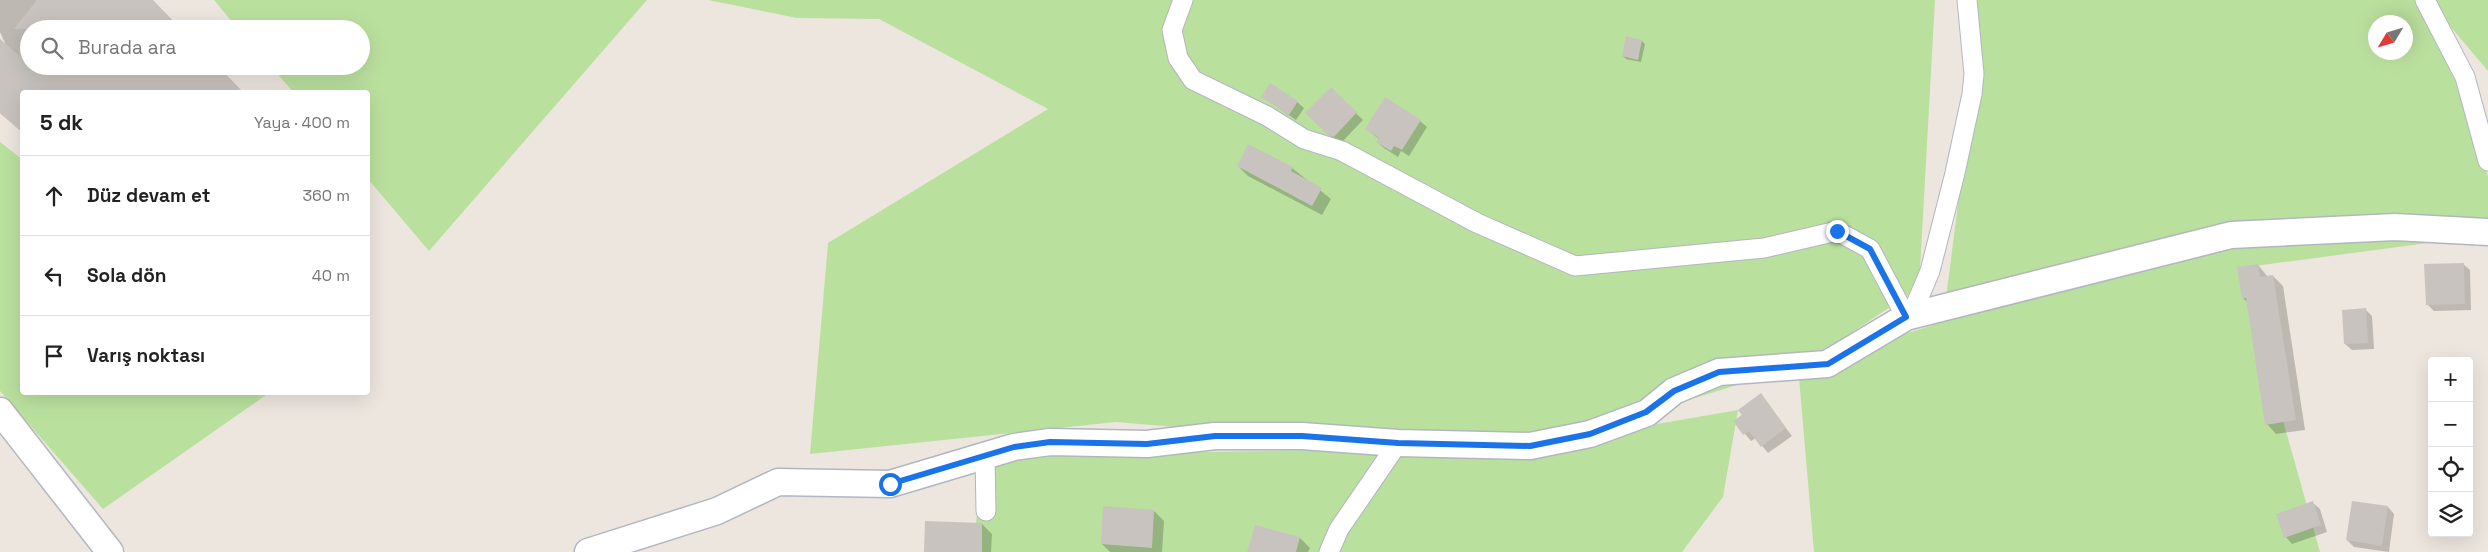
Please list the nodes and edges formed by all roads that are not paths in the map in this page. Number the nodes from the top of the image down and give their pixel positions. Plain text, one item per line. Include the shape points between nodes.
1 (1183, 0) edge
2 (1967, 0) edge
3 (2425, 0) edge
4 (2488, 161) edge
5 (2488, 232) edge
6 (1908, 316) junction
7 (0, 411) edge
8 (1398, 443) junction
9 (985, 456) junction
10 (986, 511) dead end
11 (110, 552) edge
12 (588, 552) edge
13 (1329, 552) edge

1 - 6 street via 1172,30 1178,58 1193,80 1267,116 1304,139 1342,151 1476,223 1574,266 1764,248 1837,231 1870,249
2 - 6 street via 1974,74 1972,94 1930,272
3 - 4 street via 2465,77
5 - 6 street via 2395,227 2231,235
6 - 8 street via 1828,364 1719,372 1674,391 1646,412 1590,434 1530,446
7 - 11 street
8 - 9 street via 1302,436 1215,436 1147,444 1050,442 1014,447
8 - 13 street via 1339,529
9 - 10 street
9 - 12 street via 890,484 778,482 717,511

